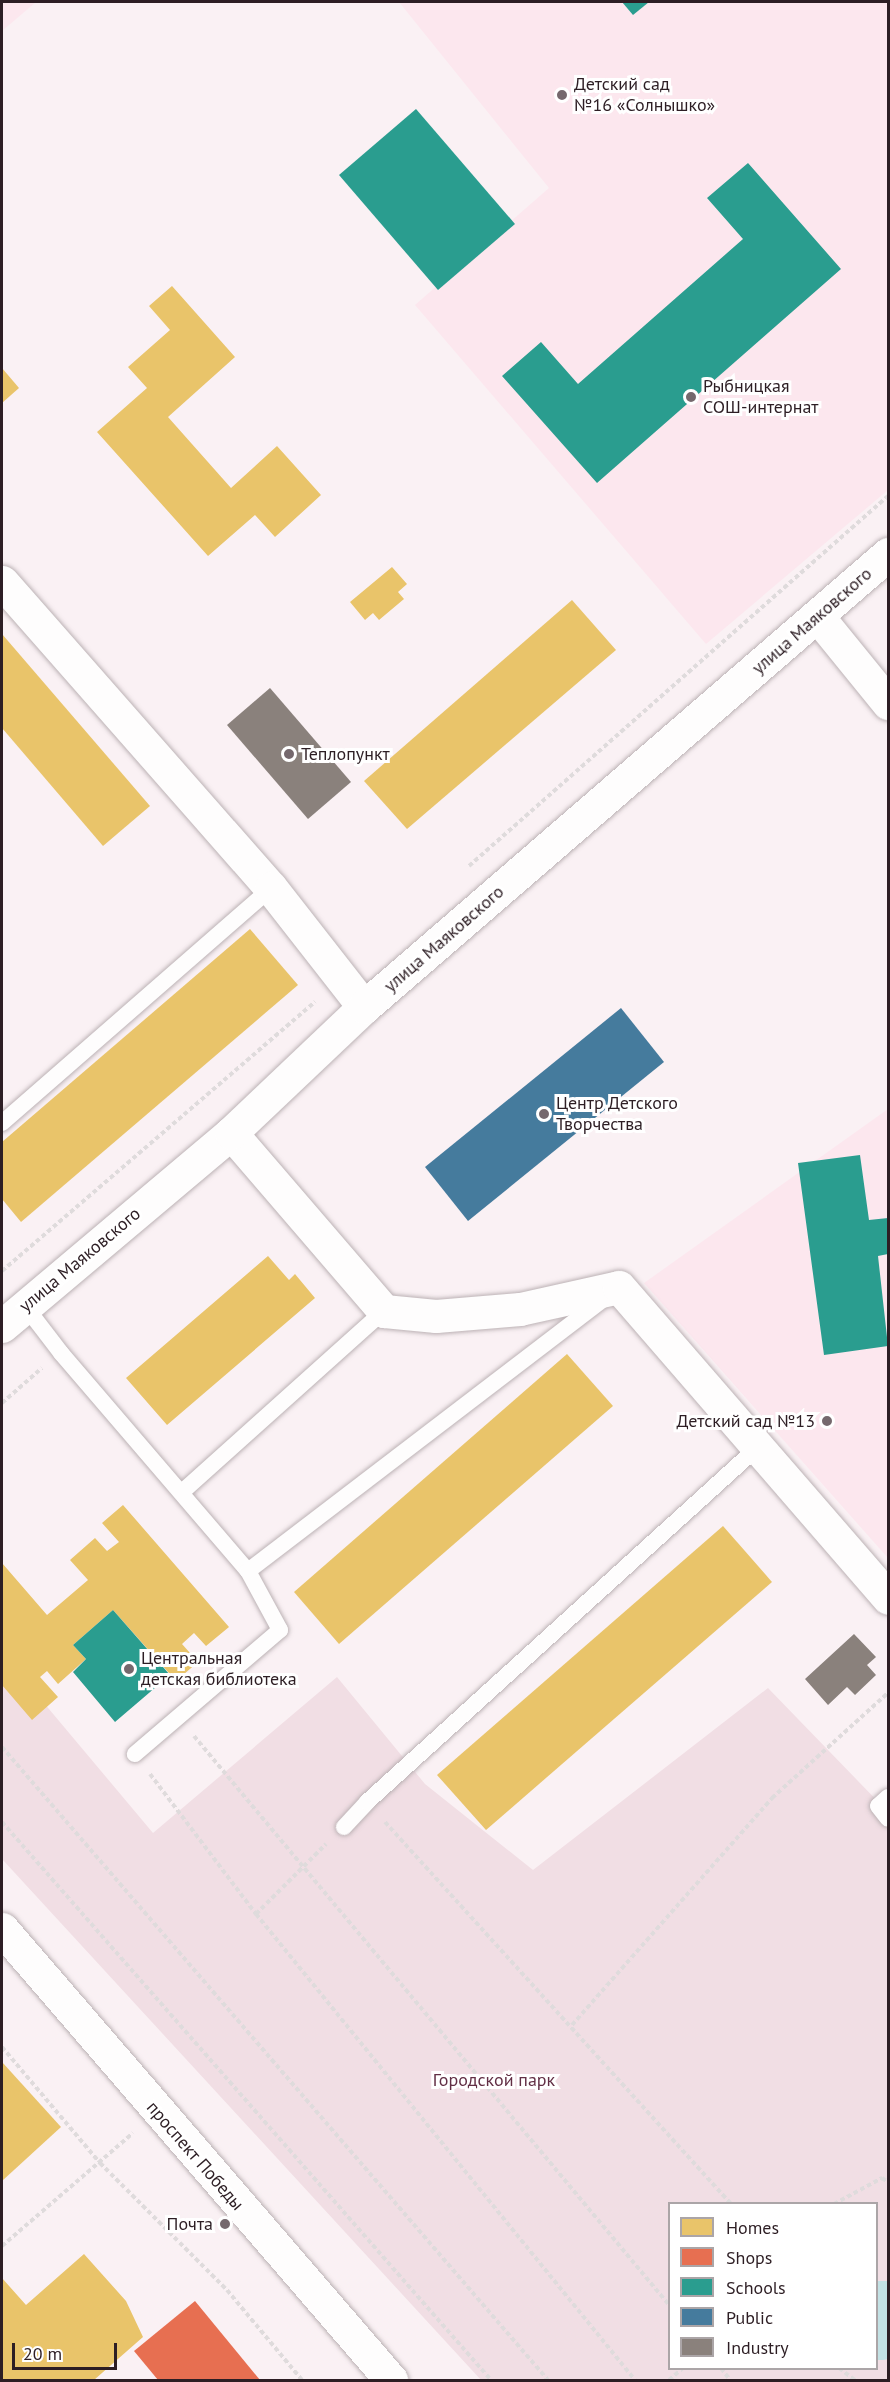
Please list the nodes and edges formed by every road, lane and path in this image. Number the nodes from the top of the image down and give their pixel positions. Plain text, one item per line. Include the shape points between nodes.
1 (888, 496) edge
2 (888, 554) edge
3 (2, 582) edge
4 (818, 617) junction
5 (888, 704) edge
6 (468, 868) dead end
7 (272, 888) junction
8 (343, 978) junction
9 (364, 1007) junction
10 (2, 1124) edge
11 (231, 1133) junction
12 (2, 1271) edge
13 (619, 1287) junction
14 (384, 1311) junction
15 (13, 1316) edge
16 (61, 1353) junction
17 (2, 1403) edge
18 (758, 1447) junction
19 (182, 1492) junction
20 (248, 1571) junction
21 (888, 1598) edge
22 (888, 1693) edge
23 (180, 1720) junction
24 (2, 1747) edge
25 (135, 1754) joint
26 (888, 1797) edge
27 (367, 1802) junction
28 (888, 1819) edge
29 (2, 1822) edge
30 (344, 1827) joint
31 (304, 1864) junction
32 (256, 1914) junction
33 (2, 1929) edge
34 (572, 2025) junction
35 (2, 2047) edge
36 (156, 2112) junction
37 (100, 2163) junction
38 (888, 2182) edge
39 (729, 2202) edge
40 (838, 2202) edge
41 (2, 2246) edge
42 (668, 2305) edge
43 (681, 2370) edge
44 (842, 2370) edge
45 (302, 2380) edge
46 (391, 2380) edge
47 (491, 2380) edge
48 (548, 2380) edge
49 (635, 2380) edge
50 (669, 2380) edge
51 (855, 2380) edge

1 - 6 path
2 - 4 street, улица Маяковского
3 - 7 street
4 - 5 street
4 - 9 street, улица Маяковского
7 - 8 street
7 - 10 lane
8 - 9 street
8 - 12 path
9 - 11 street, улица Маяковского
11 - 14 street
11 - 15 street, улица Маяковского
13 - 14 street via 520,1310 436,1316
13 - 18 street
13 - 20 lane
14 - 19 lane
15 - 16 lane
16 - 17 path
16 - 19 lane
18 - 21 street
18 - 27 lane
19 - 20 lane
20 - 23 lane via 280,1630
22 - 34 path via 772,1798
23 - 25 lane
23 - 31 path
24 - 48 path
25 - 32 path
26 - 28 lane via 878,1806
27 - 30 lane
27 - 34 path
29 - 47 path
30 - 31 path
31 - 32 path
31 - 42 path
32 - 49 path
33 - 36 street, проспект Победы
34 - 39 path
35 - 37 path
36 - 37 path
36 - 46 street, проспект Победы
37 - 41 path
37 - 45 path via 227,2290
38 - 40 path via 882,2178
43 - 50 path
44 - 51 path

